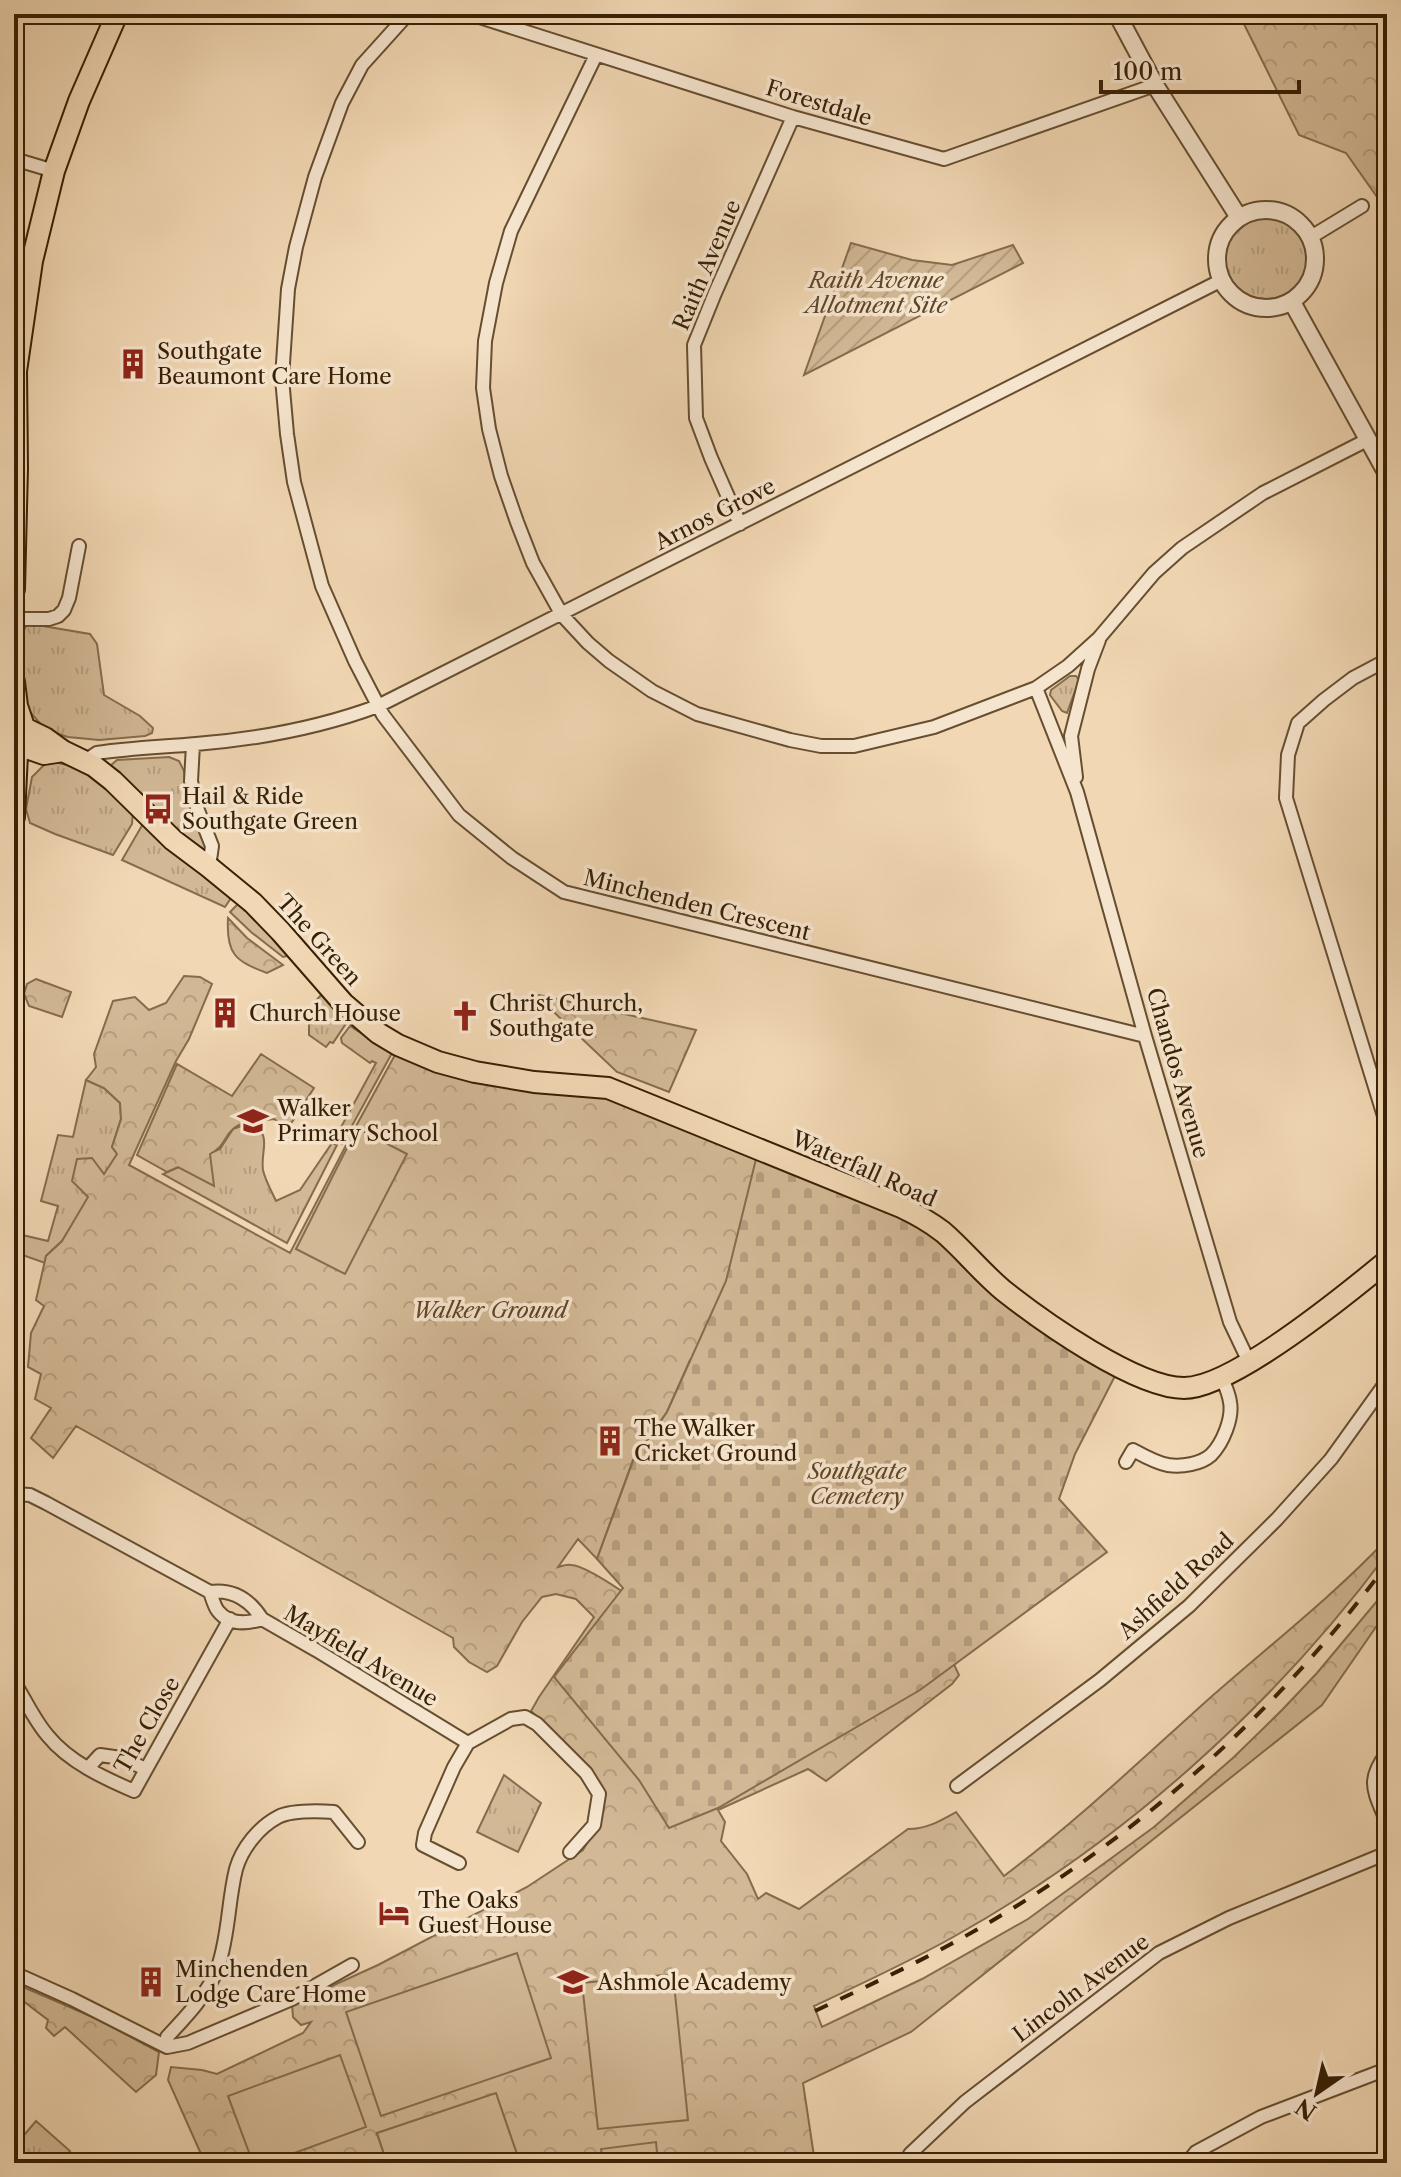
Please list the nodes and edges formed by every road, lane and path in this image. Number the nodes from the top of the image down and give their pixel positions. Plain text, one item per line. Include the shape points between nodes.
1 (117, 14) edge
2 (408, 14) edge
3 (470, 14) edge
4 (1117, 14) edge
5 (596, 55) junction
6 (1155, 85) junction
7 (793, 117) junction
8 (14, 159) edge
9 (54, 171) junction
10 (1362, 206) dead end
11 (1238, 216) junction
12 (1311, 237) junction
13 (1220, 281) junction
14 (1292, 302) junction
15 (15, 370) edge
16 (1369, 439) junction
17 (1387, 474) edge
18 (740, 524) junction
19 (79, 546) dead end
20 (14, 585) edge
21 (562, 615) junction
22 (14, 619) edge
23 (1099, 638) junction
24 (1387, 660) edge
25 (14, 682) edge
26 (1036, 688) junction
27 (378, 706) junction
28 (21, 740) edge
29 (193, 745) junction
30 (85, 761) junction
31 (1077, 792) junction
32 (14, 817) edge
33 (209, 867) junction
34 (1145, 1036) junction
35 (438, 1062) joint
36 (1387, 1126) edge
37 (1387, 1261) edge
38 (1249, 1362) junction
39 (1222, 1378) junction
40 (1387, 1381) edge
41 (1126, 1462) dead end
42 (14, 1494) edge
43 (210, 1592) junction
44 (230, 1619) junction
45 (262, 1619) junction
46 (14, 1682) edge
47 (468, 1743) junction
48 (1387, 1753) edge
49 (88, 1768) junction
50 (146, 1769) junction
51 (957, 1786) dead end
52 (1387, 1823) edge
53 (358, 1842) dead end
54 (570, 1852) dead end
55 (1387, 1853) edge
56 (459, 1863) dead end
57 (352, 1965) dead end
58 (14, 1973) edge
59 (167, 2047) junction
60 (1387, 2069) edge
61 (910, 2154) dead end
62 (1187, 2163) edge

1 - 9 main road
2 - 27 street, Minchenden Crescent via 362,65 327,142 296,247 282,369 294,482 322,586
3 - 5 street, Forestdale
4 - 6 street
5 - 7 street, Forestdale
5 - 21 street via 511,231 484,357 483,388 501,476 533,563
6 - 7 street, Forestdale via 944,159
6 - 11 street
7 - 18 street, Raith Avenue via 694,345 696,418
8 - 9 street
9 - 15 main road via 32,261
10 - 12 street
11 - 12 street via 1263,209 1278,212 1302,225
11 - 13 street via 1218,250
12 - 14 street via 1314,274
13 - 14 street via 1250,306 1279,308
13 - 18 street, Arnos Grove
14 - 16 street
15 - 20 main road
16 - 17 street
16 - 23 street via 1263,493 1182,548
18 - 21 street, Arnos Grove
19 - 22 street via 64,610 49,619
21 - 26 street via 609,661 697,714 821,746 854,746 909,733
21 - 27 street, Arnos Grove
23 - 26 street
23 - 31 street, Chandos Avenue via 1071,736
24 - 36 street via 1353,678 1298,723 1288,755 1286,798
25 - 28 main road
26 - 31 street, Chandos Avenue
27 - 29 street, Arnos Grove via 299,730
27 - 34 street, Minchenden Crescent via 459,815 564,892
28 - 30 main road, The Green via 44,754 63,751
28 - 32 main road
29 - 30 street via 97,753
29 - 33 street via 191,781 212,846
30 - 33 main road, The Green
31 - 34 street, Chandos Avenue
33 - 35 main road, The Green via 263,913 359,1018 398,1045
34 - 38 street, Chandos Avenue via 1230,1322
35 - 39 main road, Waterfall Road via 534,1082 608,1088 645,1101 918,1215 1011,1296 1110,1362 1169,1387 1200,1387
37 - 38 main road, Waterfall Road
38 - 39 main road, Waterfall Road
39 - 41 street via 1231,1405 1228,1425 1211,1455 1198,1462 1166,1465 1133,1450
40 - 51 street, Ashfield Road via 1324,1467 1189,1606
42 - 43 street via 30,1495
43 - 44 street via 218,1611
43 - 45 street via 238,1595
44 - 45 street, Mayfield Avenue via 244,1625
44 - 50 street, The Close
45 - 47 street, Mayfield Avenue
46 - 49 street, The Close via 48,1736
47 - 54 street via 525,1717 586,1773 599,1794 594,1825
47 - 56 street via 423,1845
48 - 52 street via 1376,1768 1373,1785
49 - 50 street via 100,1755
49 - 50 street, The Close via 134,1791
53 - 59 street via 334,1812 314,1811 280,1817 252,1838 237,1867 217,1969 193,2009 167,2037
55 - 61 street, Lincoln Avenue via 1159,1953 965,2102
57 - 59 street via 292,1999
58 - 59 street
60 - 62 street via 1261,2117 1196,2152

